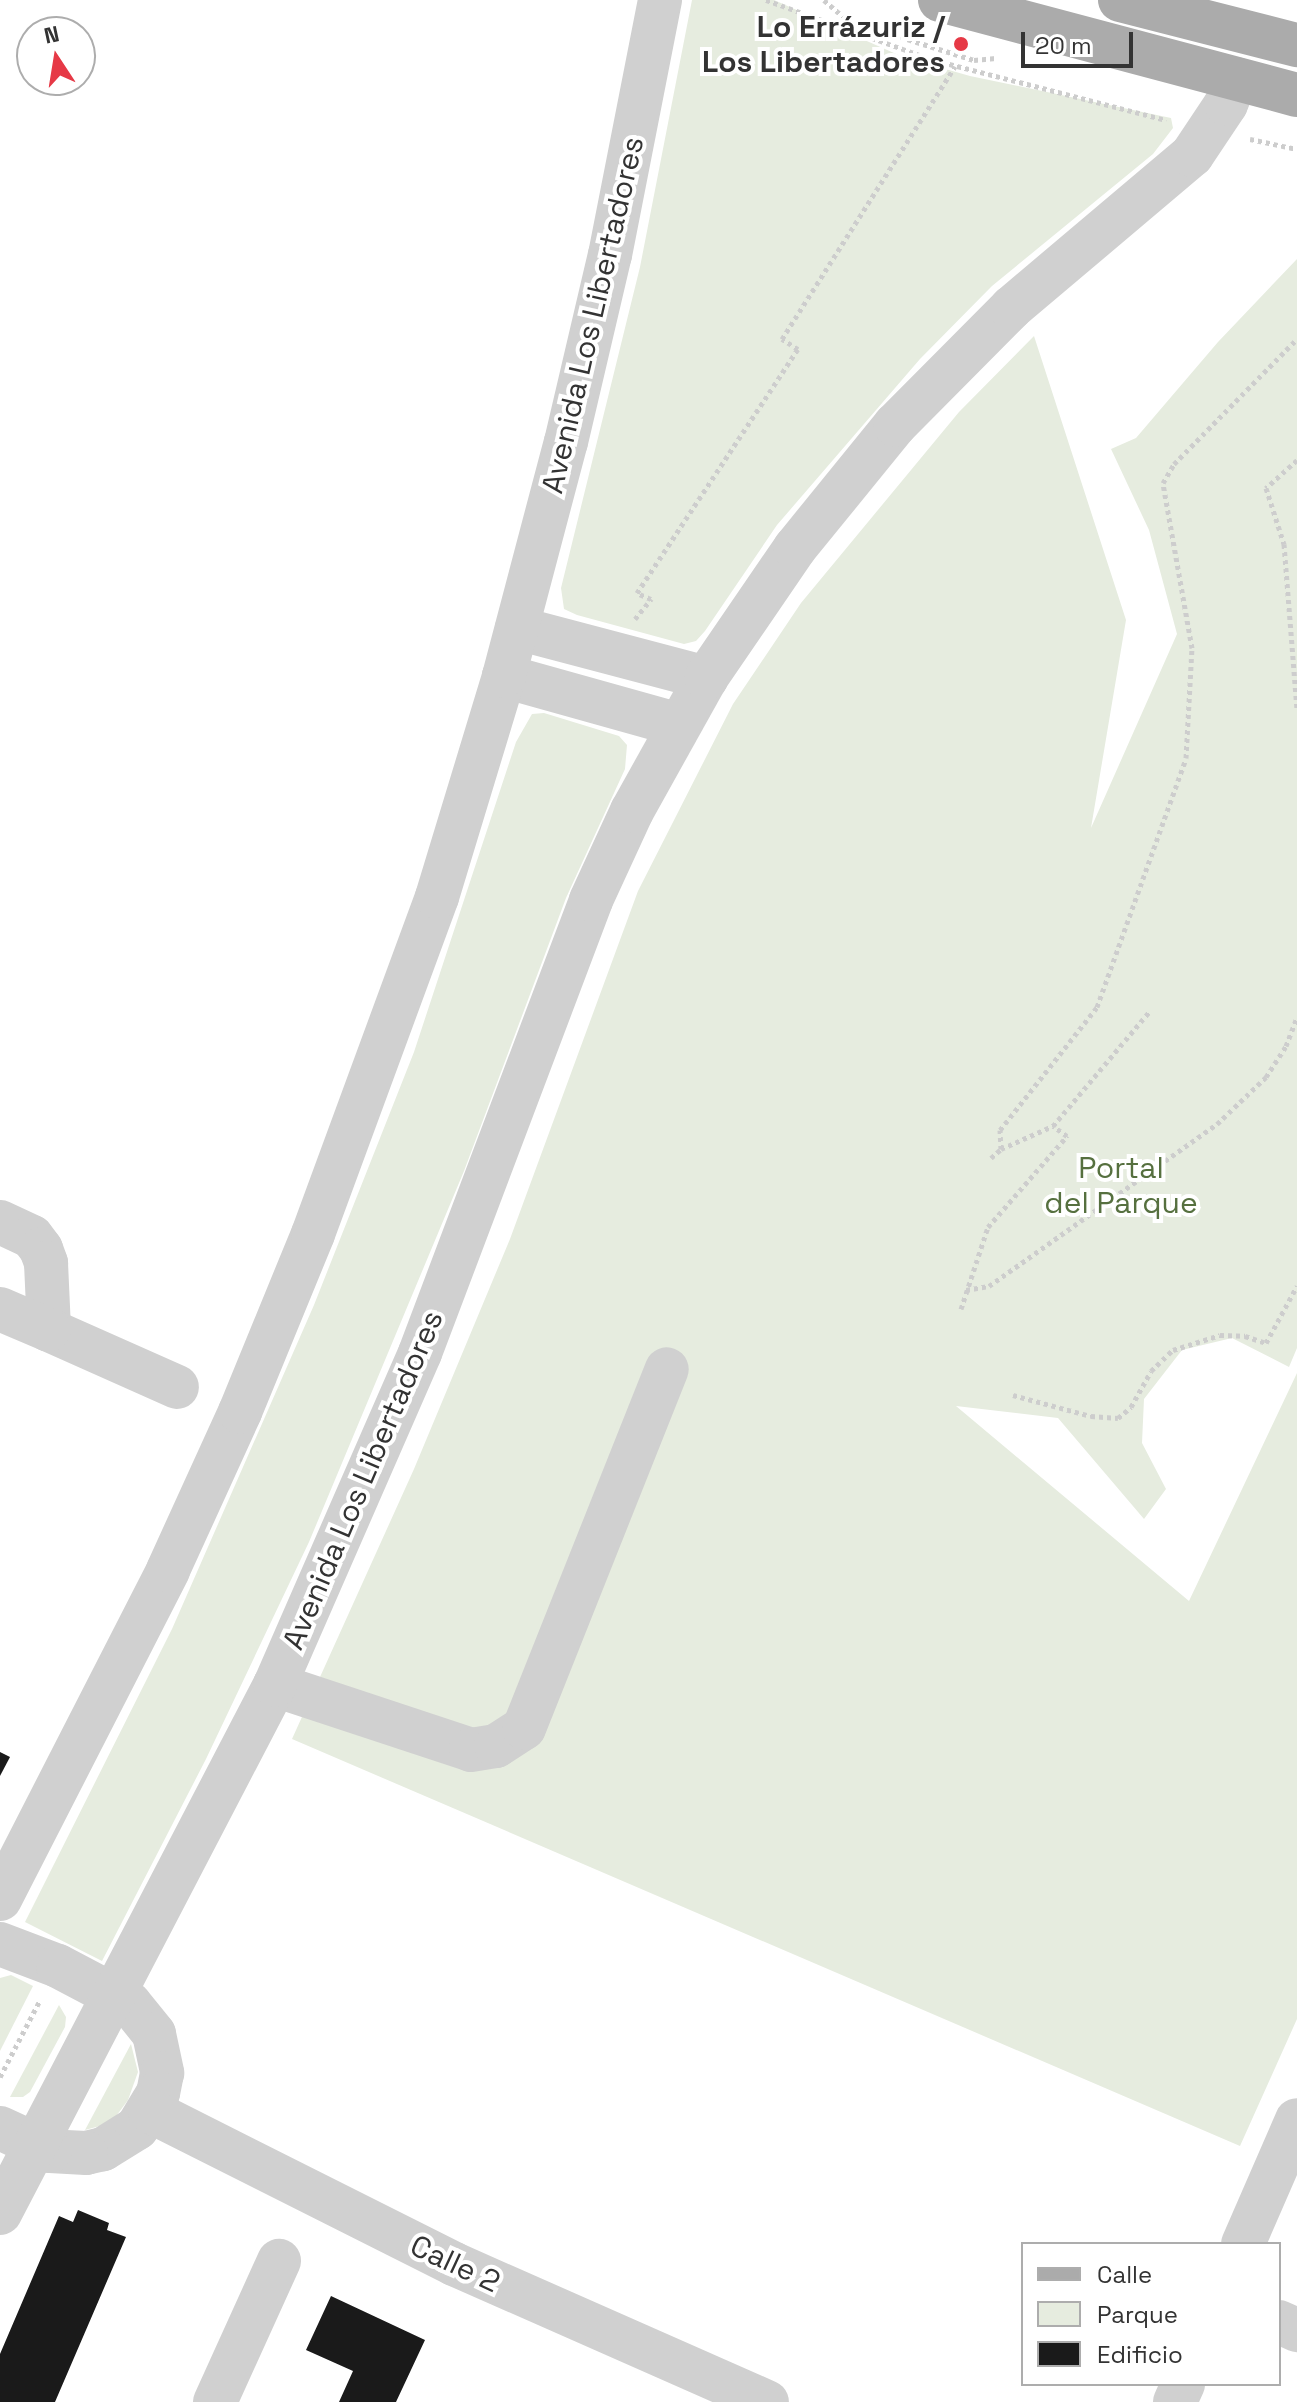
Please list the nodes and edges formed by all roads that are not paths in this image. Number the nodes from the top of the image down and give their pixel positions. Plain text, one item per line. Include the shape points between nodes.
1 (660, 0) edge
2 (940, 0) edge
3 (1120, 0) edge
4 (1297, 45) edge
5 (1236, 79) junction
6 (1297, 95) edge
7 (517, 628) junction
8 (504, 676) junction
9 (706, 678) junction
10 (679, 725) junction
11 (0, 1222) edge
12 (0, 1309) edge
13 (49, 1330) junction
14 (667, 1369) dead end
15 (177, 1387) dead end
16 (275, 1685) junction
17 (0, 1899) edge
18 (0, 1944) edge
19 (113, 1995) junction
20 (150, 2111) junction
21 (1297, 2120) edge
22 (17, 2136) edge
23 (0, 2213) edge
24 (1244, 2242) edge
25 (279, 2261) dead end
26 (215, 2402) edge
27 (767, 2402) edge

1 - 7 street, Avenida Los Libertadores via 610,255
2 - 5 main road
3 - 4 main road
5 - 6 main road
5 - 9 street, Avenida Los Libertadores via 1209,131 1170,177 1011,308 895,425 795,548
7 - 8 street, Avenida Los Libertadores
7 - 9 street
8 - 10 street
8 - 17 street, Avenida Los Libertadores via 392,1025 278,1323 168,1570
9 - 10 street, Avenida Los Libertadores
10 - 16 street, Avenida Los Libertadores via 591,900 420,1353
11 - 13 street via 32,1237 41,1249
12 - 13 street
13 - 15 street
14 - 16 street via 524,1728 496,1746 471,1750
16 - 19 street, Avenida Los Libertadores
18 - 19 street
19 - 20 street via 139,2012 154,2034 162,2073
19 - 22 street, Avenida Los Libertadores
20 - 22 street via 122,2140 103,2149 64,2153
20 - 27 street, Calle 2 via 454,2264
21 - 24 street
22 - 23 street, Avenida Los Libertadores
25 - 26 street

